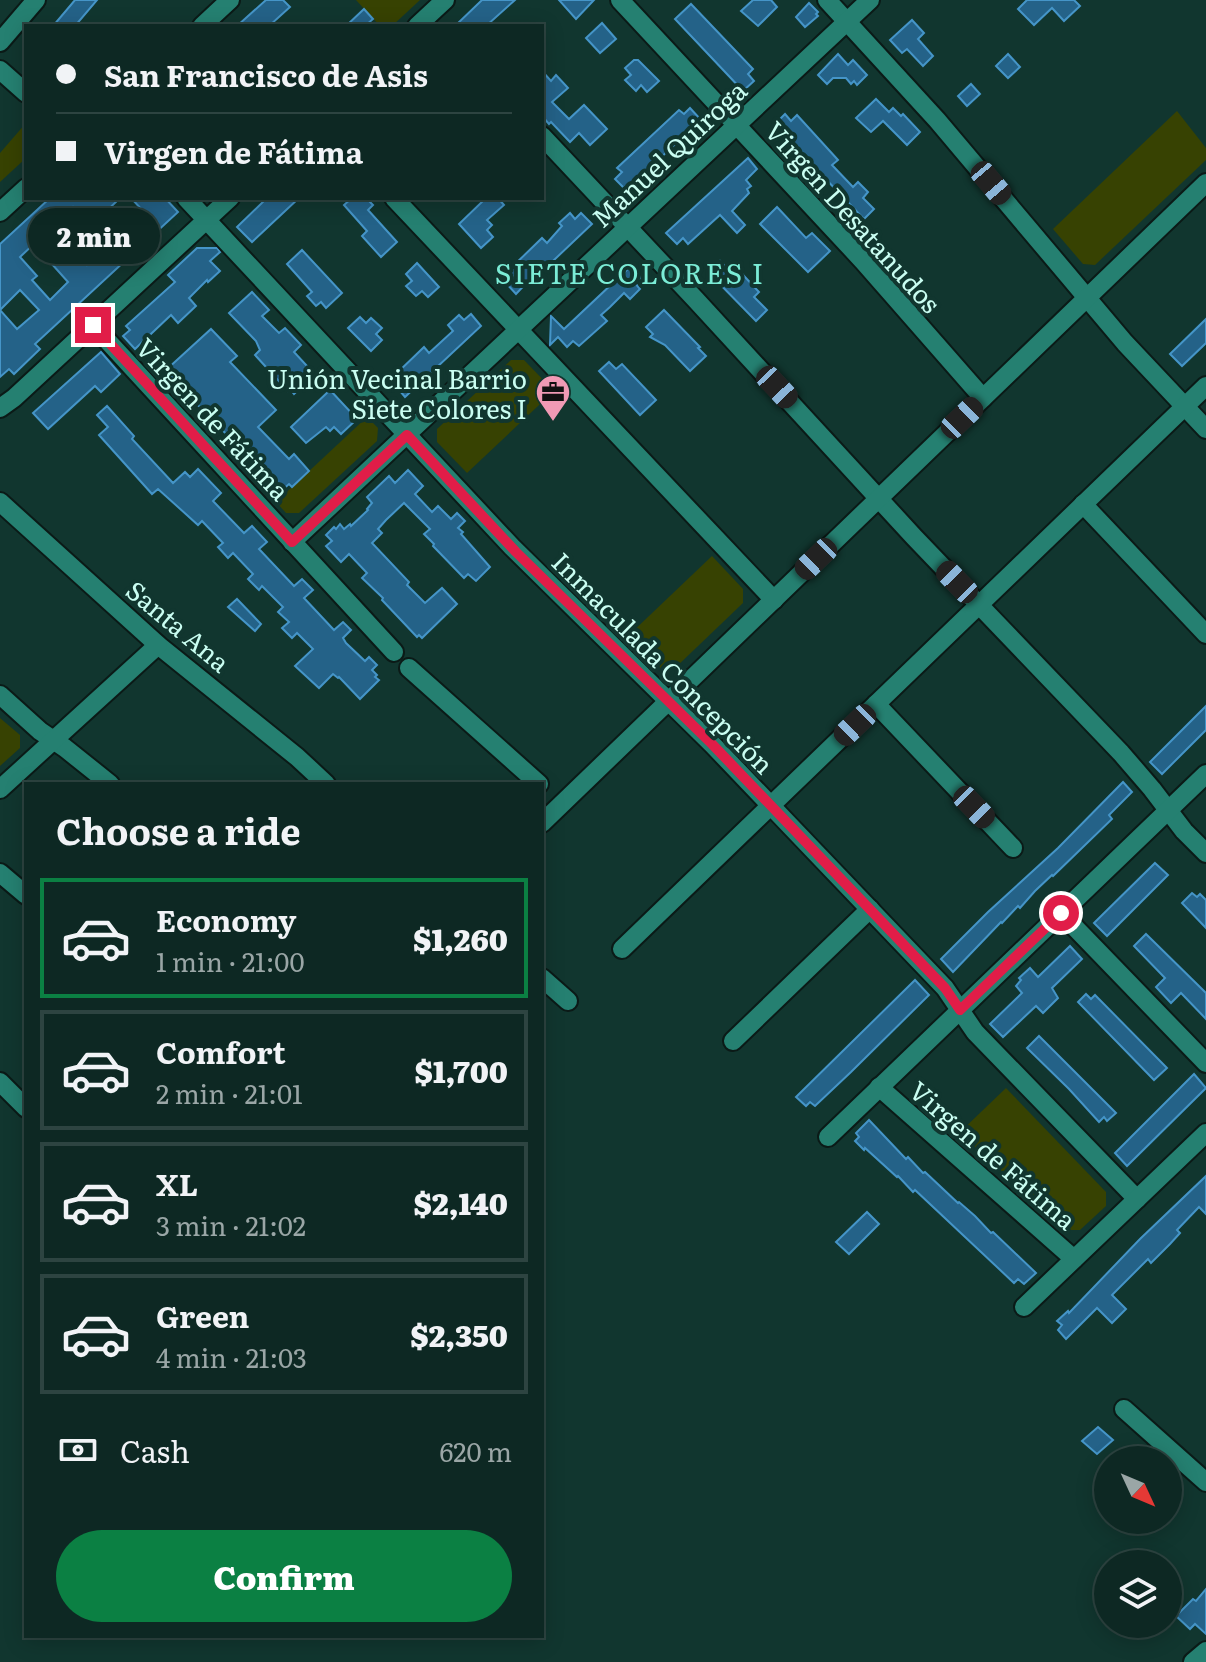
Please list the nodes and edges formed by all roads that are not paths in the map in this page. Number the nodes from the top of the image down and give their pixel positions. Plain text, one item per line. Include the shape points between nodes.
1 (36, 0) edge
2 (230, 0) edge
3 (445, 0) edge
4 (620, 0) edge
5 (827, 0) edge
6 (870, 0) edge
7 (428, 22) edge
8 (847, 22) junction
9 (204, 24) edge
10 (0, 42) edge
11 (0, 70) edge
12 (24, 91) edge
13 (736, 125) junction
14 (544, 138) edge
15 (1206, 183) edge
16 (24, 190) edge
17 (188, 200) edge
18 (228, 200) edge
19 (396, 200) edge
20 (0, 212) edge
21 (207, 220) junction
22 (628, 227) junction
23 (1087, 298) junction
24 (93, 325) junction
25 (518, 330) junction
26 (1206, 386) edge
27 (983, 398) junction
28 (1185, 406) junction
29 (0, 408) edge
30 (1206, 429) edge
31 (407, 435) junction
32 (879, 498) junction
33 (0, 502) edge
34 (1083, 504) junction
35 (292, 542) junction
36 (774, 600) junction
37 (979, 605) junction
38 (1206, 634) edge
39 (158, 645) junction
40 (394, 652) dead end
41 (409, 668) dead end
42 (0, 695) edge
43 (668, 701) junction
44 (876, 704) junction
45 (54, 740) junction
46 (1206, 774) edge
47 (107, 782) edge
48 (324, 782) edge
49 (536, 782) edge
50 (0, 789) edge
51 (544, 789) edge
52 (561, 804) junction
53 (770, 806) junction
54 (1168, 810) junction
55 (544, 821) edge
56 (1013, 848) dead end
57 (1206, 853) edge
58 (0, 873) edge
59 (24, 893) edge
60 (870, 909) junction
61 (1061, 913) junction
62 (622, 949) dead end
63 (544, 980) edge
64 (568, 1001) dead end
65 (960, 1010) junction
66 (733, 1041) dead end
67 (1206, 1063) edge
68 (0, 1082) edge
69 (879, 1087) junction
70 (24, 1106) edge
71 (1206, 1133) edge
72 (828, 1137) dead end
73 (1137, 1199) junction
74 (1074, 1259) junction
75 (1024, 1307) dead end
76 (1124, 1409) dead end
77 (1206, 1482) edge
78 (1206, 1651) edge
79 (1193, 1662) edge

1 - 10 street
2 - 9 street
3 - 7 street
4 - 13 street, Virgen Desatanudos
5 - 8 street
6 - 8 street, Manuel Quiroga
8 - 13 street, Manuel Quiroga
8 - 23 street
11 - 12 street
13 - 22 street, Manuel Quiroga
13 - 27 street, Virgen Desatanudos
14 - 22 street
15 - 23 street
16 - 20 street
17 - 21 street, Inmaculada Concepción
18 - 21 street
19 - 25 street
21 - 24 street
21 - 31 street, Inmaculada Concepción
22 - 25 street, Manuel Quiroga
22 - 32 street
23 - 27 street
23 - 28 street
24 - 29 street
24 - 35 street, Virgen de Fátima
25 - 31 street, Manuel Quiroga
25 - 36 street
26 - 28 street
27 - 32 street
28 - 30 street
28 - 34 street
31 - 35 street, Manuel Quiroga
31 - 43 street, Inmaculada Concepción via 516,552
32 - 36 street
32 - 37 street
33 - 39 street, Santa Ana
34 - 37 street
34 - 38 street
35 - 40 street, Virgen de Fátima
36 - 43 street
37 - 44 street
37 - 54 street via 1121,753
39 - 45 street
39 - 48 street, Santa Ana
41 - 49 street
42 - 45 street
43 - 52 street
43 - 53 street, Inmaculada Concepción
44 - 53 street
44 - 56 street
45 - 47 street
45 - 50 street
46 - 54 street
51 - 52 street
52 - 55 street
53 - 60 street, Inmaculada Concepción
53 - 62 street
54 - 57 street
54 - 61 street
58 - 59 street
60 - 65 street, Inmaculada Concepción
60 - 66 street
61 - 65 street
61 - 67 street
63 - 64 street
65 - 69 street
65 - 73 street, Inmaculada Concepción via 975,1032
68 - 70 street
69 - 72 street
69 - 74 street, Virgen de Fátima
71 - 73 street
73 - 74 street
74 - 75 street
76 - 77 street
78 - 79 street

